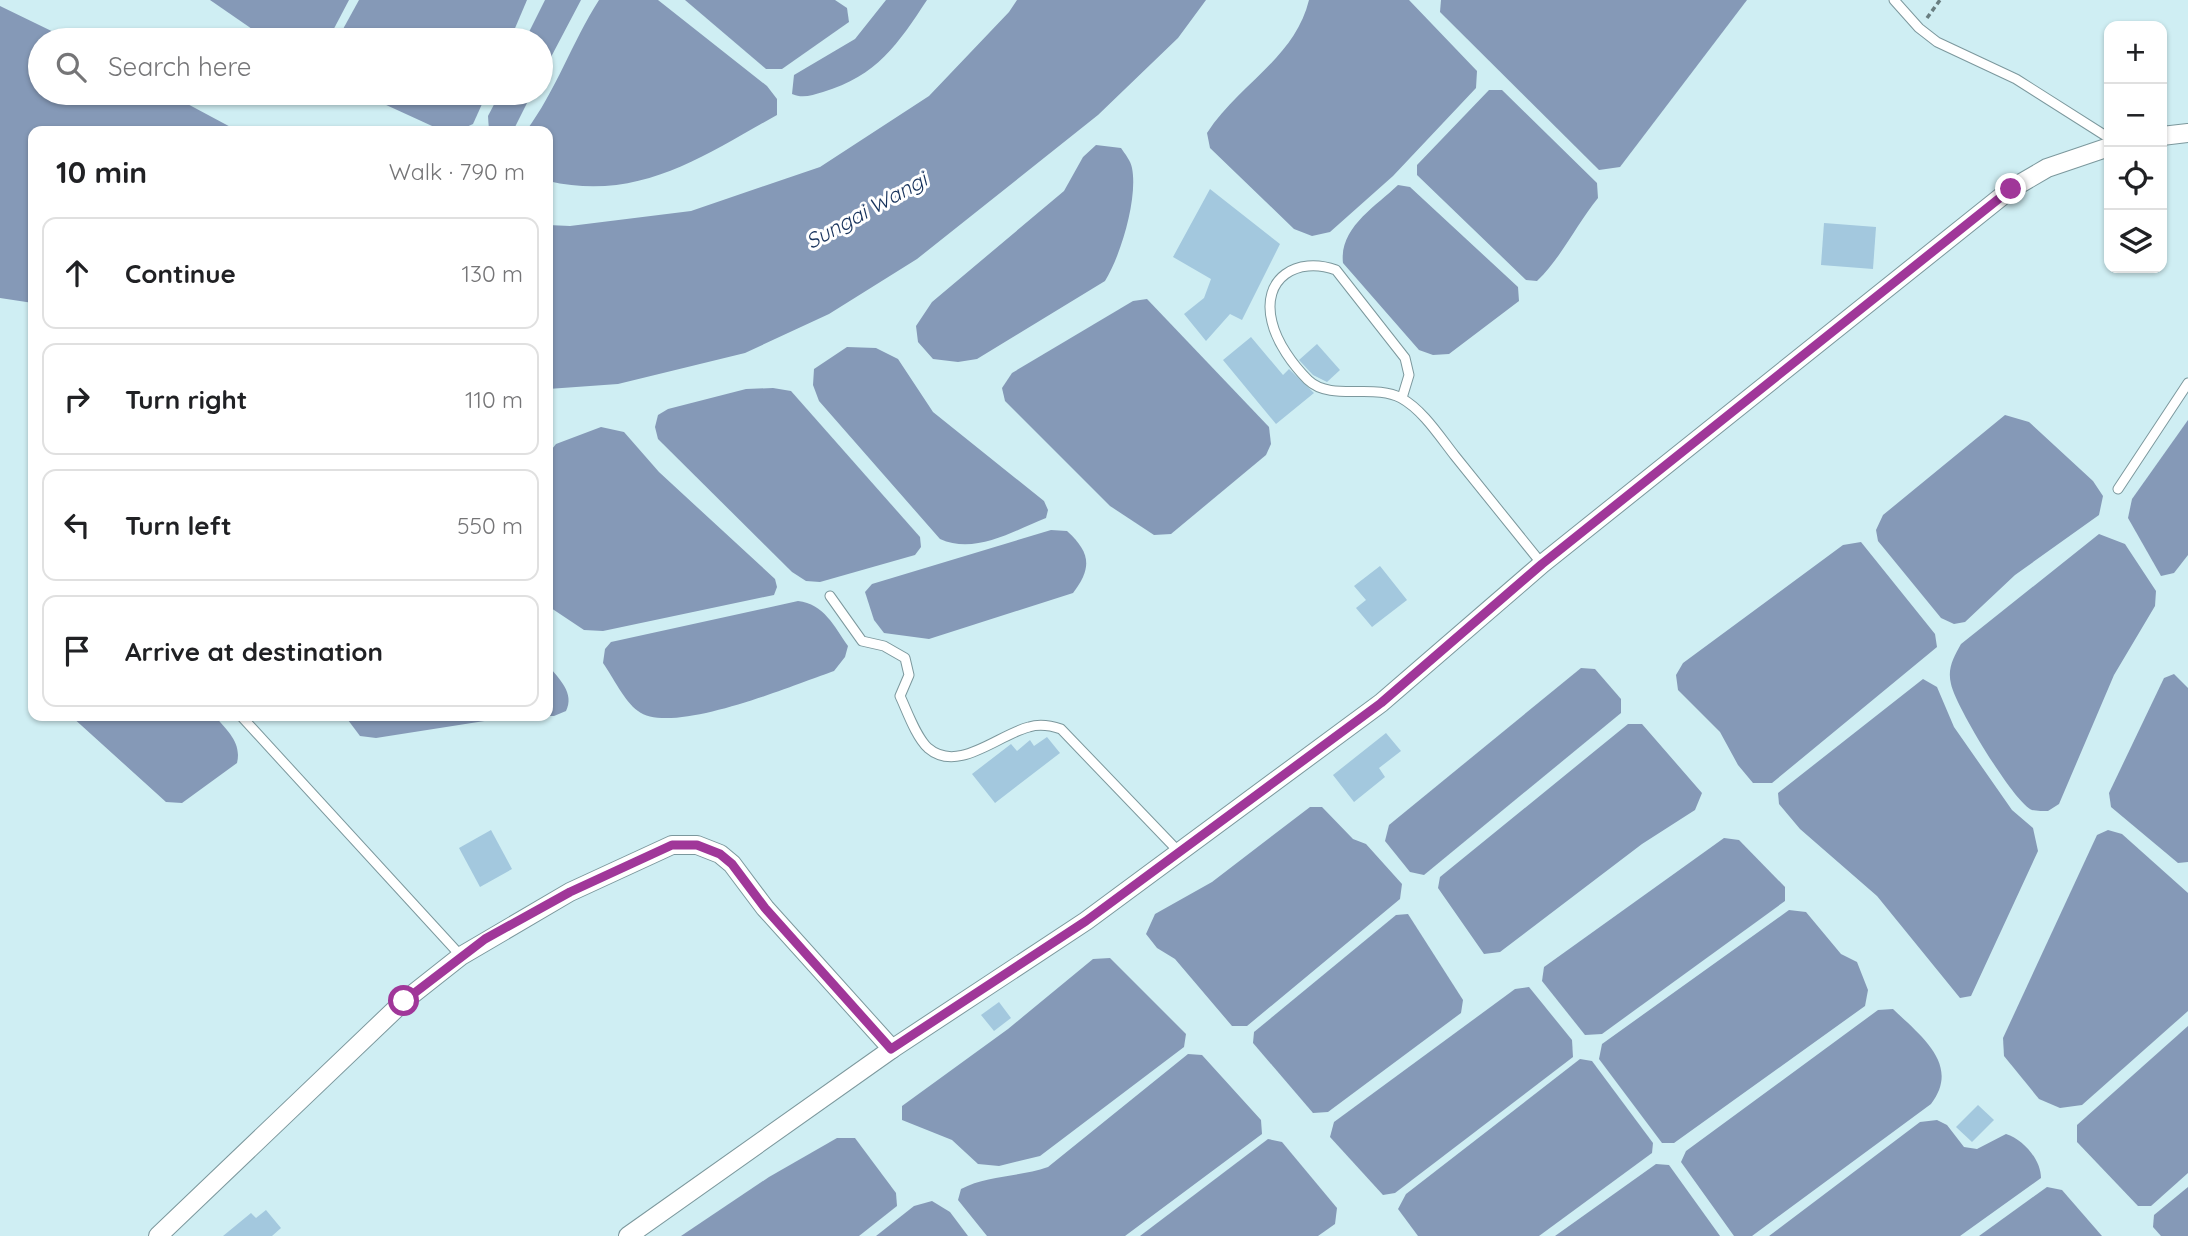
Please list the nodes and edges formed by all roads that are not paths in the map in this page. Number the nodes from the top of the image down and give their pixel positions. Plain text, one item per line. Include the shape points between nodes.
1 (1894, 0) edge
2 (2188, 133) edge
3 (2104, 135) edge
4 (2167, 135) edge
5 (2104, 149) edge
6 (2188, 383) edge
7 (1402, 398) junction
8 (2119, 489) dead end
9 (1542, 564) junction
10 (830, 596) dead end
11 (246, 721) edge
12 (1180, 853) junction
13 (461, 956) junction
14 (891, 1049) junction
15 (158, 1236) edge
16 (628, 1236) edge

1 - 3 lane via 1937,42 2016,79
2 - 4 street
5 - 9 street via 2047,168 2011,189
6 - 8 lane
7 - 7 lane via 1409,375 1405,358 1336,270 1296,267 1280,277 1271,295 1271,320 1279,342 1310,382
7 - 9 lane via 1427,422
9 - 12 street via 1381,703
10 - 12 lane via 862,640 905,658 909,675 900,695 927,747 953,757 1029,727 1061,729
11 - 13 lane
12 - 14 street via 1086,921
13 - 14 street via 570,892 672,845 697,845 732,864 765,908
13 - 15 street via 404,1001
14 - 16 street

